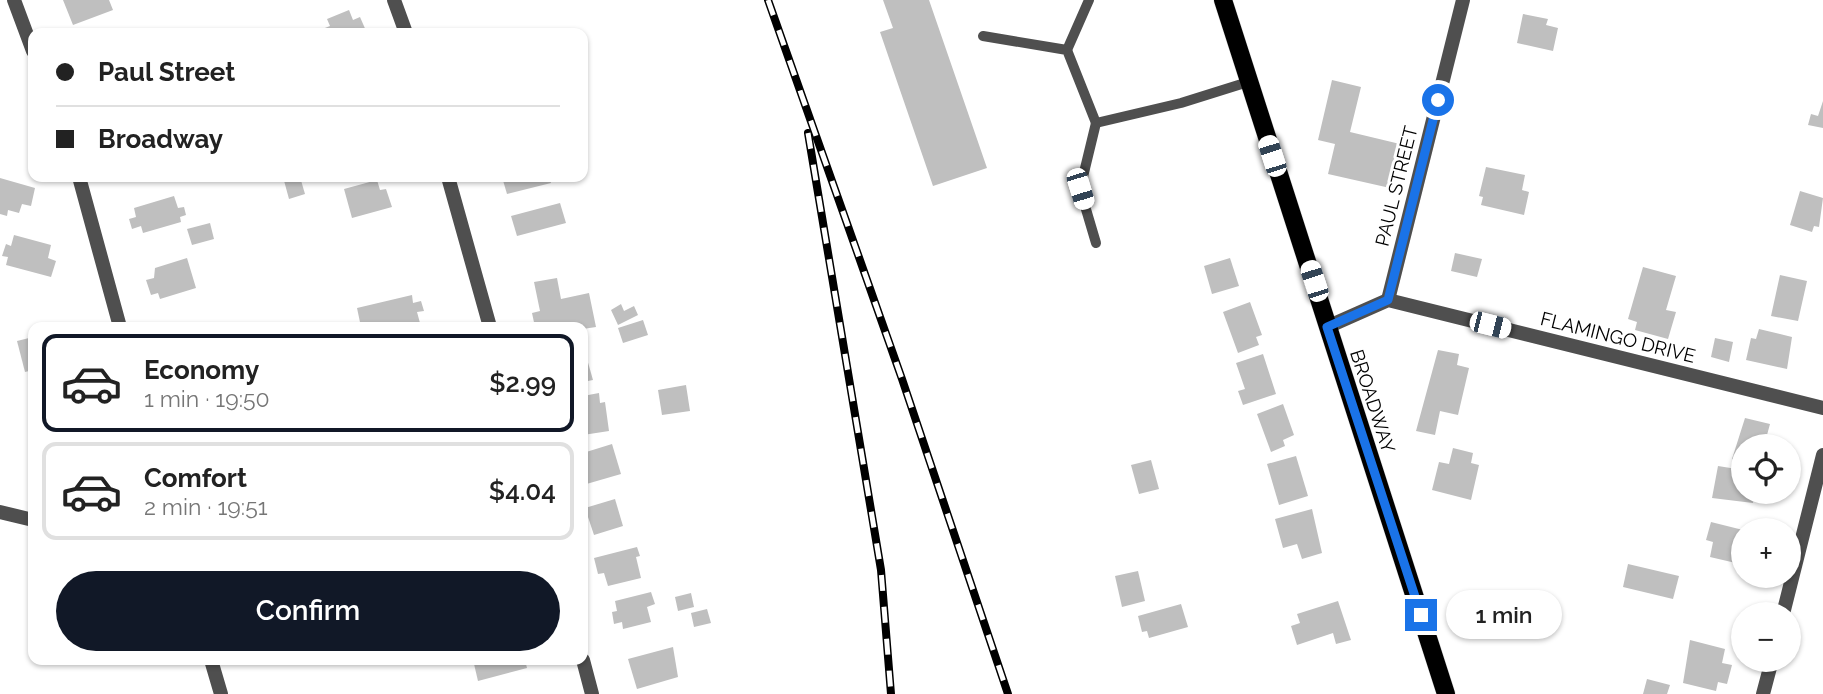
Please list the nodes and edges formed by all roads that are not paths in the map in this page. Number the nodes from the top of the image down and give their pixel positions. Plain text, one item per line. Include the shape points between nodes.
1 (14, 0) edge
2 (394, 0) edge
3 (1089, 0) edge
4 (1223, 0) edge
5 (1463, 0) edge
6 (404, 28) edge
7 (983, 36) dead end
8 (28, 38) edge
9 (1067, 50) junction
10 (1248, 82) junction
11 (1097, 123) junction
12 (80, 182) edge
13 (449, 182) edge
14 (1096, 243) dead end
15 (1388, 300) junction
16 (120, 322) edge
17 (489, 322) edge
18 (1327, 327) junction
19 (1823, 408) edge
20 (1823, 455) edge
21 (0, 512) edge
22 (28, 519) edge
23 (1786, 602) edge
24 (212, 665) edge
25 (584, 665) edge
26 (1769, 672) edge
27 (221, 694) edge
28 (592, 694) edge
29 (1446, 694) edge
30 (1763, 694) edge

1 - 8 street
2 - 6 street
3 - 9 lane
4 - 10 main road, BROADWAY
5 - 15 street, PAUL STREET
7 - 9 lane
9 - 11 lane
10 - 11 lane
10 - 18 main road, BROADWAY
11 - 14 lane via 1080,189
12 - 16 street
13 - 17 street
15 - 18 street
15 - 19 street, FLAMINGO DRIVE
18 - 29 main road, BROADWAY
20 - 23 street
21 - 22 street
24 - 27 street
25 - 28 street
26 - 30 street

